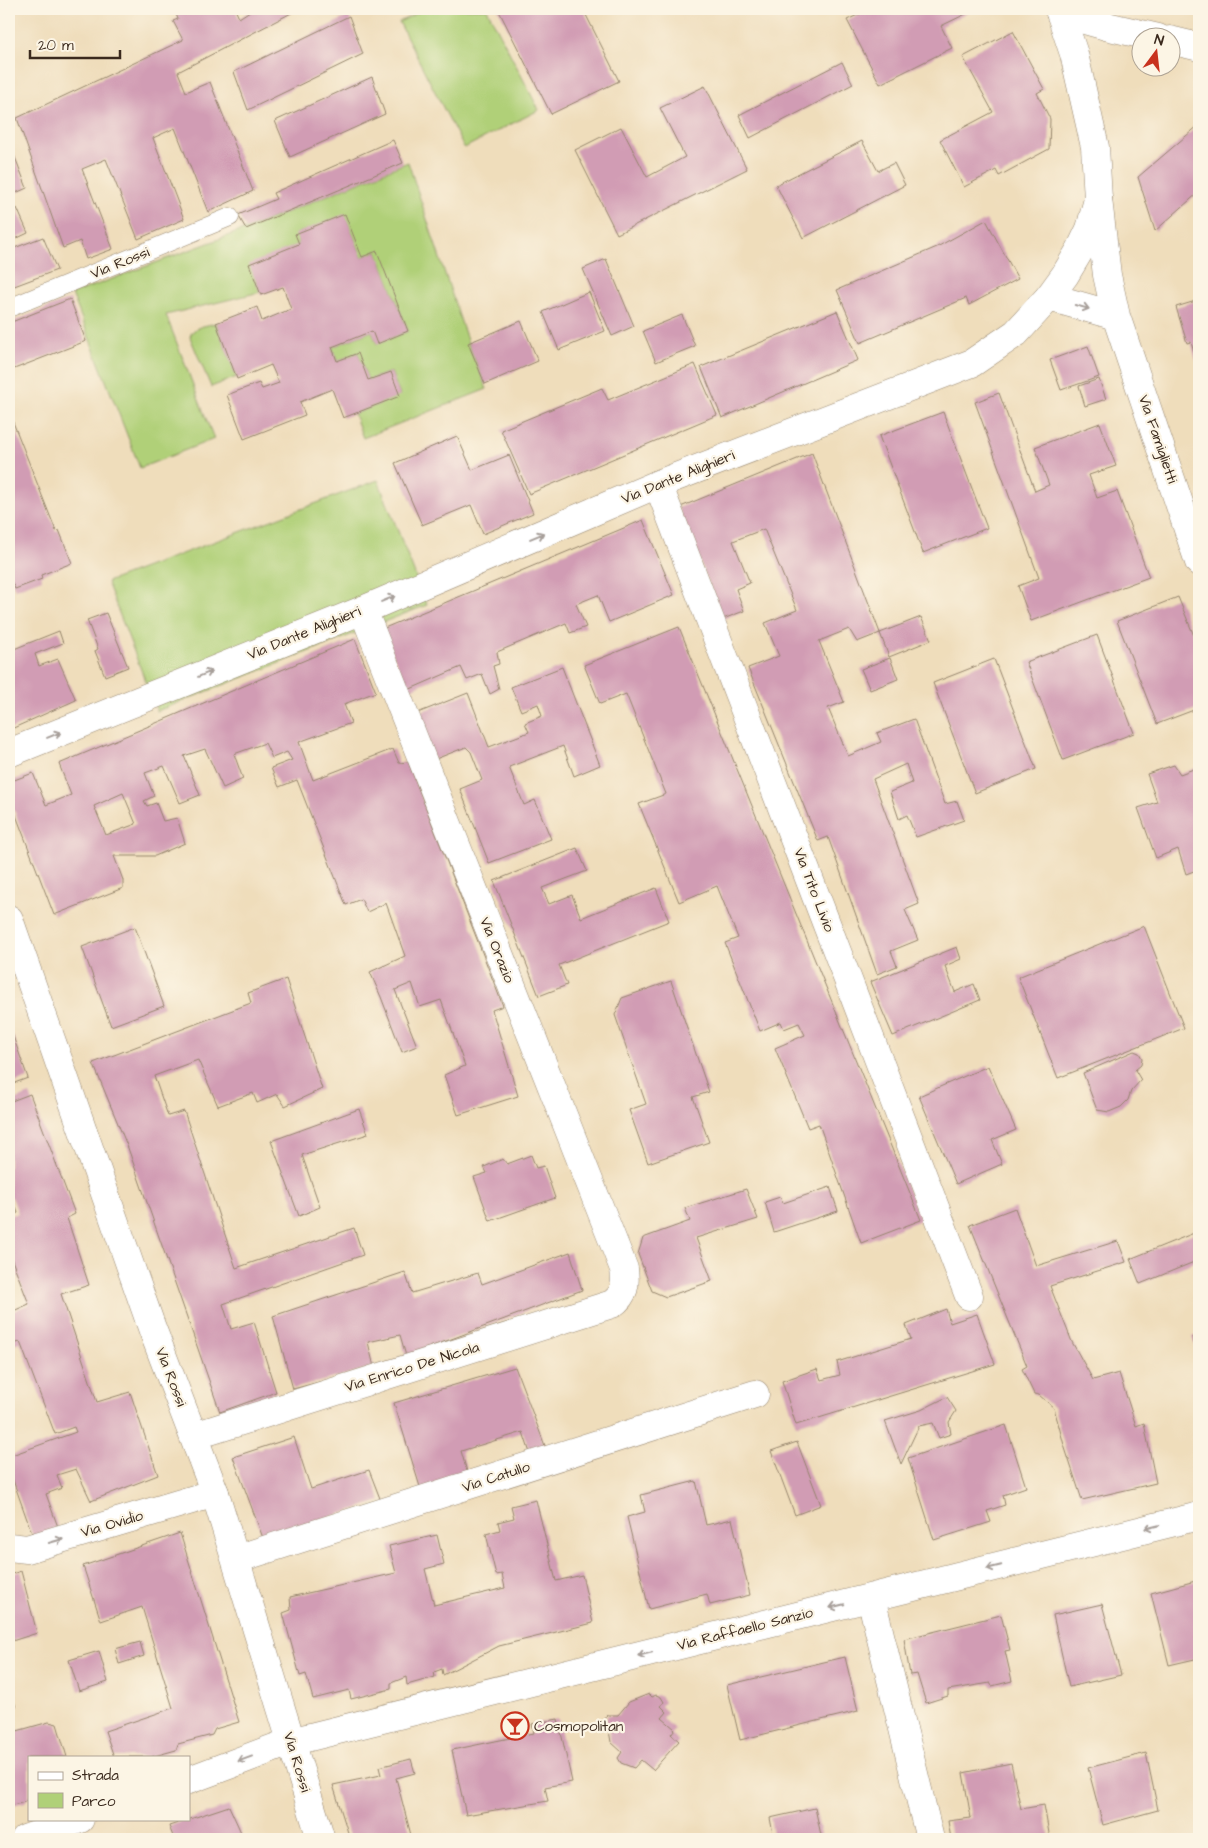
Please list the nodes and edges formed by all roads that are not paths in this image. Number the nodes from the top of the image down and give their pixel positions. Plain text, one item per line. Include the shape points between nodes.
1 (1060, 11) edge
2 (1130, 32) edge
3 (1180, 42) edge
4 (1199, 46) edge
5 (1098, 199) junction
6 (230, 217) dead end
7 (1080, 250) junction
8 (1107, 275) junction
9 (1049, 297) junction
10 (9, 308) edge
11 (1116, 316) junction
12 (658, 484) junction
13 (1199, 562) edge
14 (363, 610) junction
15 (9, 753) edge
16 (9, 918) edge
17 (624, 1291) joint
18 (969, 1296) dead end
19 (755, 1394) dead end
20 (194, 1436) junction
21 (215, 1493) junction
22 (1199, 1516) edge
23 (9, 1546) edge
24 (236, 1559) junction
25 (871, 1598) junction
26 (290, 1742) junction
27 (190, 1780) edge
28 (77, 1820) edge
29 (26, 1839) edge
30 (321, 1839) edge
31 (930, 1839) edge

1 - 2 street
1 - 5 street, Via Dante Alighieri via 1074,54 1096,147
3 - 4 street
5 - 7 street, Via Dante Alighieri
5 - 8 street, Via Famiglietti
6 - 10 lane, Via Rossi
7 - 8 lane via 1089,262
7 - 9 street, Via Dante Alighieri
8 - 11 street, Via Famiglietti
9 -> 11 street
9 - 12 street, Via Dante Alighieri via 1016,333 972,363
11 - 13 street, Via Famiglietti
14 -> 12 street, Via Dante Alighieri
12 - 18 street, Via Tito Livio
15 -> 14 street, Via Dante Alighieri
14 - 17 street, Via Orazio via 624,1269
16 - 20 street, Via Rossi via 152,1328
17 - 20 street, Via Enrico De Nicola via 612,1304
19 - 24 street, Via Catullo
20 - 21 street, Via Rossi
23 -> 21 street, Via Ovidio via 27,1549
21 - 24 street, Via Rossi
22 -> 25 street, Via Raffaello Sanzio
24 - 26 street, Via Rossi
25 -> 26 street, Via Raffaello Sanzio
25 - 31 street
26 -> 27 street, Via Raffaello Sanzio
26 - 30 street, Via Rossi
28 - 29 street

